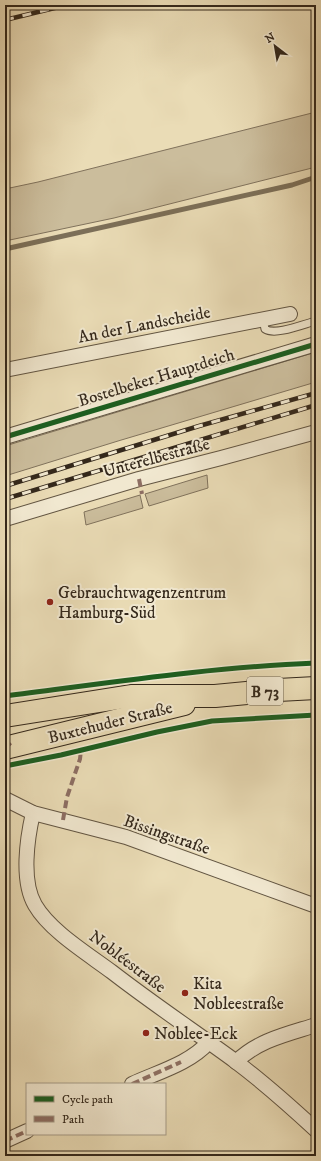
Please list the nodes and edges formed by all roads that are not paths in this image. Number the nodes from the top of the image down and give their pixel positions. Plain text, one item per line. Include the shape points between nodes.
1 (290, 314) dead end
2 (263, 320) junction
3 (316, 321) edge
4 (316, 344) edge
5 (5, 370) edge
6 (316, 432) edge
7 (5, 437) edge
8 (5, 519) edge
9 (316, 688) edge
10 (215, 696) junction
11 (5, 716) edge
12 (5, 748) edge
13 (5, 800) edge
14 (33, 813) junction
15 (316, 906) edge
16 (316, 1025) edge
17 (209, 1042) junction
18 (236, 1062) junction
19 (134, 1083) edge
20 (316, 1130) edge
21 (26, 1131) edge
22 (5, 1141) edge

1 - 2 street, An der Landscheide
2 - 3 lane via 268,331
2 - 5 street, An der Landscheide
4 - 7 street, Bostelbeker Hauptdeich
6 - 8 street, Unterelbestraße via 139,479
9 - 10 main road, Buxtehuder Straße / B 73
10 - 11 main road, Buxtehuder Straße / B 73 via 131,696
10 - 12 main road, Buxtehuder Straße / B 73
13 - 14 street, Bissingstraße
14 - 15 street, Bissingstraße via 126,837
14 - 17 street, Nobléestraße via 26,850 27,875 30,895 45,919 61,934
16 - 18 street via 263,1042
17 - 18 street, Nobléestraße
17 - 19 street via 194,1056
18 - 20 street, Nobléestraße
21 - 22 street

